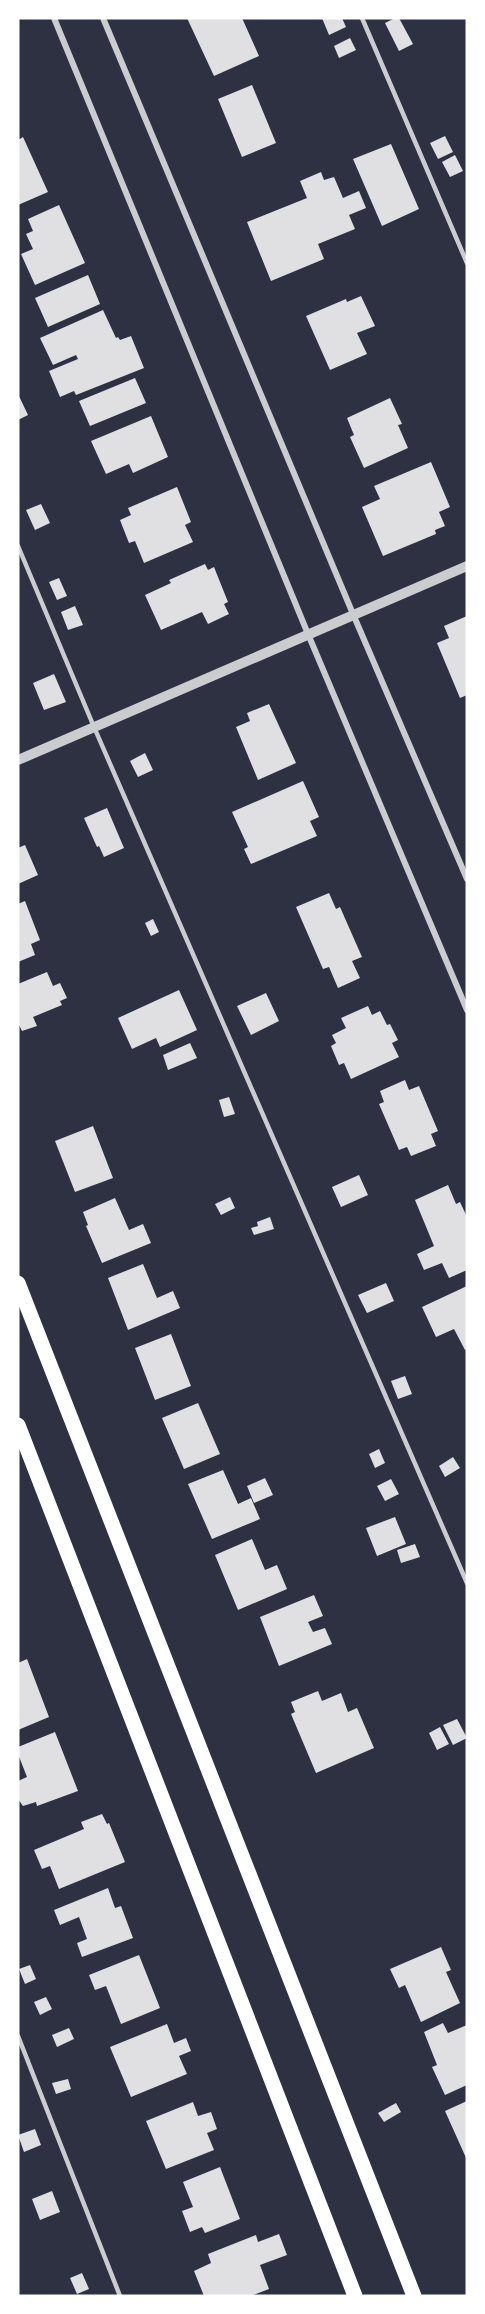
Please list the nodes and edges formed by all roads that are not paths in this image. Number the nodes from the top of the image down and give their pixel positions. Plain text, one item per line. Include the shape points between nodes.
1 (54, 18) edge
2 (103, 18) edge
3 (362, 18) edge
4 (467, 263) edge
5 (18, 546) edge
6 (467, 566) edge
7 (353, 614) junction
8 (309, 634) junction
9 (94, 727) junction
10 (18, 760) edge
11 (467, 879) edge
12 (467, 1010) edge
13 (18, 1283) edge
14 (18, 1425) edge
15 (467, 1583) edge
16 (18, 2036) edge
17 (120, 2296) edge
18 (355, 2296) edge
19 (414, 2296) edge

1 - 8 street
2 - 7 street
3 - 4 lane
5 - 9 lane
6 - 7 street
7 - 8 street
7 - 11 street
8 - 9 street
8 - 12 street
9 - 10 street
9 - 15 lane
13 - 19 main road
14 - 18 main road
16 - 17 lane

